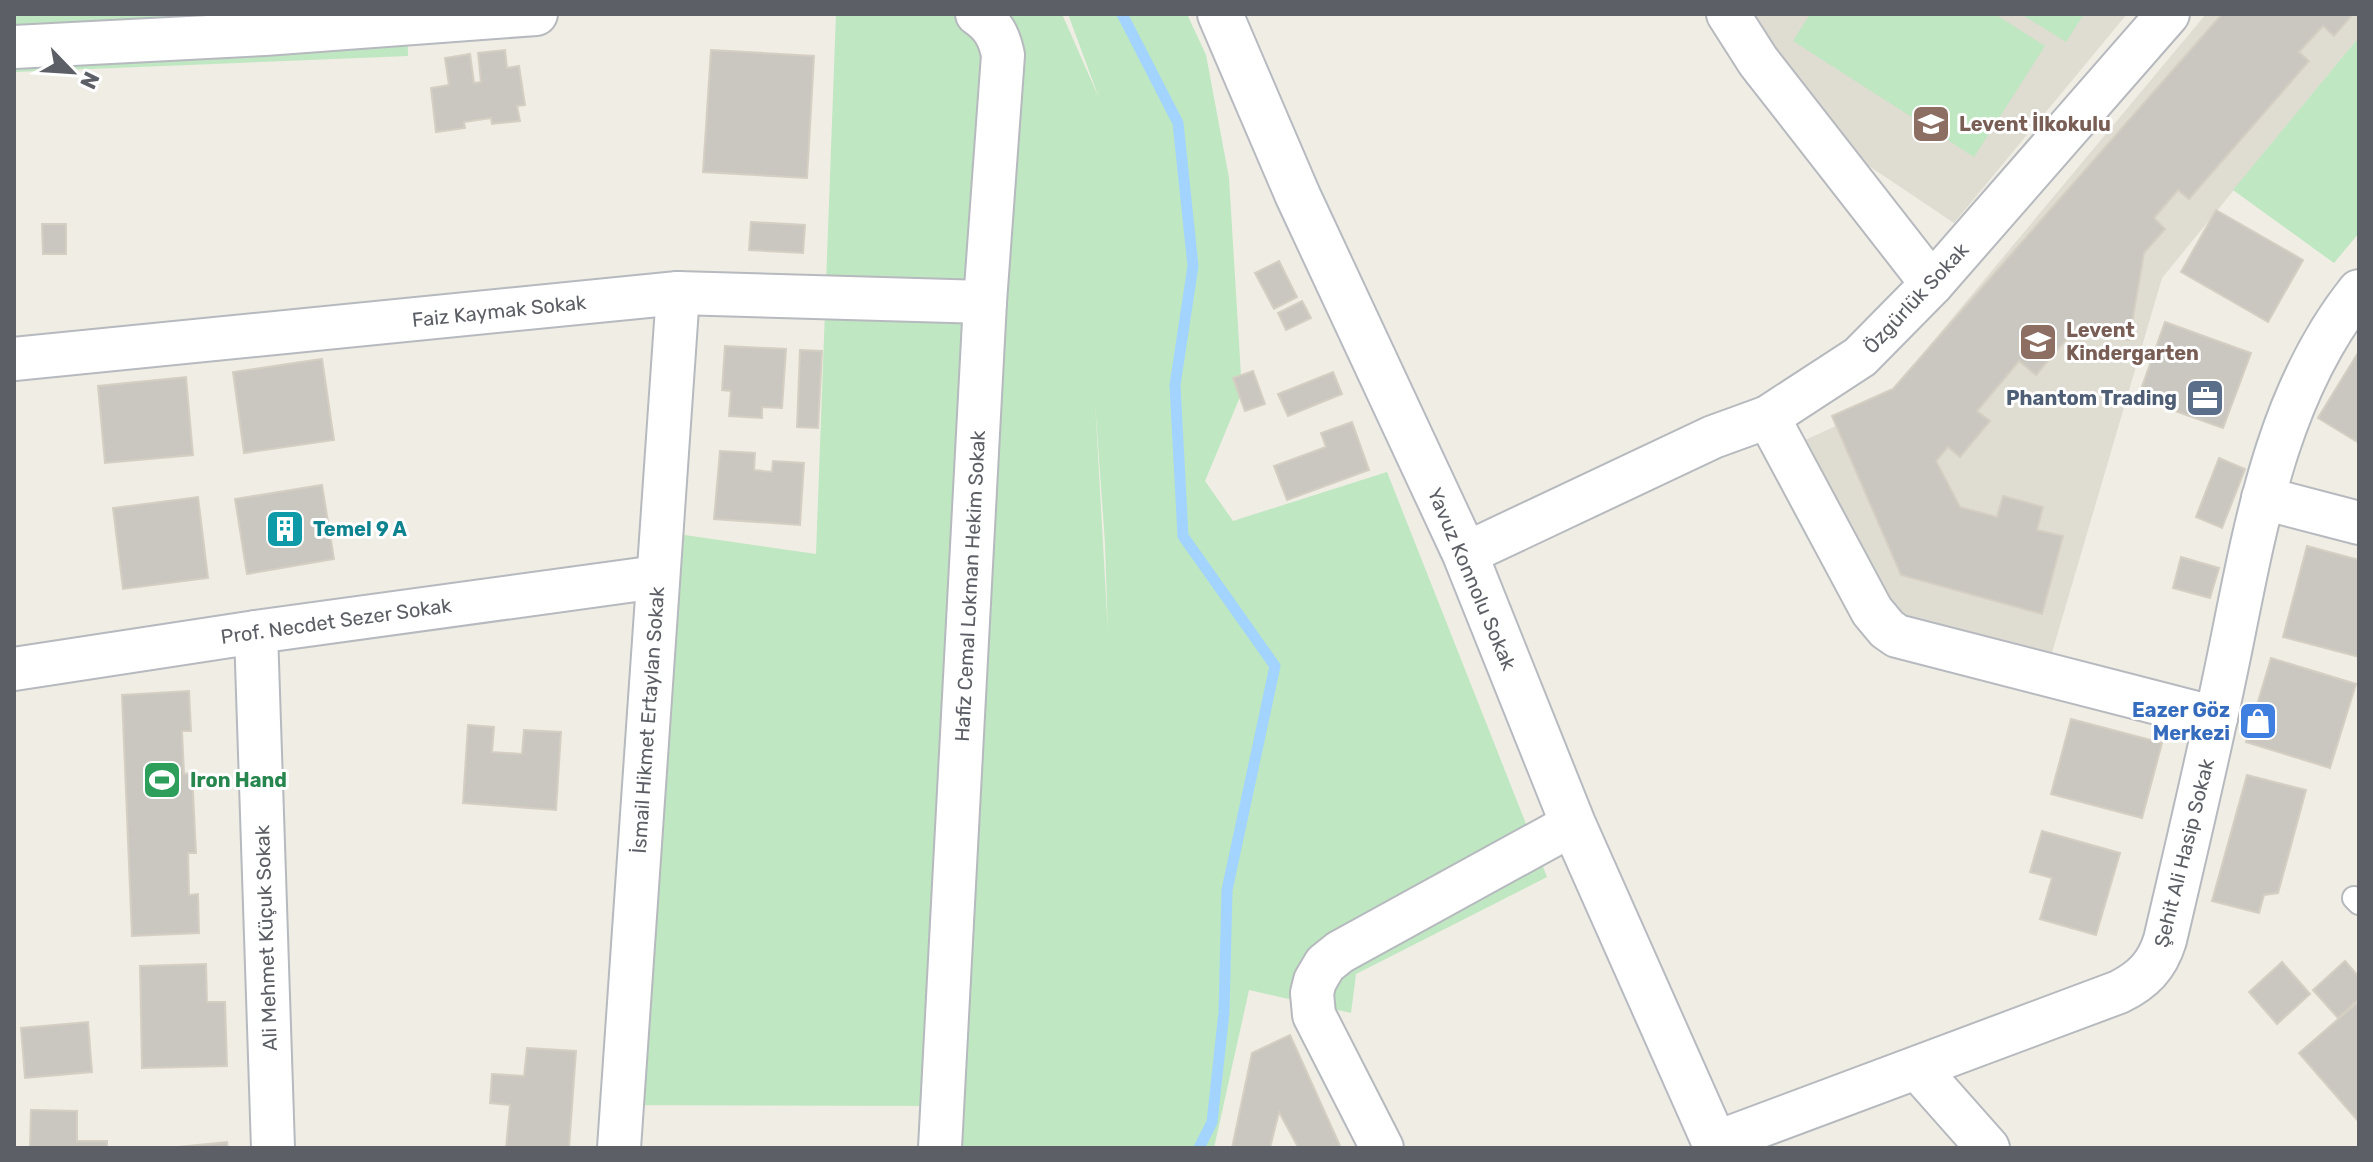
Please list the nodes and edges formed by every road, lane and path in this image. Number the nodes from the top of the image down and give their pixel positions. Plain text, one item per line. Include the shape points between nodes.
1 (536, 14) edge
2 (1220, 14) edge
3 (1728, 14) edge
4 (2168, 14) edge
5 (985, 20) edge
6 (14, 47) edge
7 (1932, 284) junction
8 (2359, 291) edge
9 (678, 293) junction
10 (985, 302) junction
11 (14, 359) edge
12 (1768, 417) junction
13 (2263, 498) junction
14 (2359, 523) edge
15 (1465, 554) junction
16 (657, 577) junction
17 (256, 632) junction
18 (14, 669) edge
19 (2216, 718) junction
20 (1573, 824) junction
21 (1918, 1069) junction
22 (1716, 1145) edge
23 (273, 1148) edge
24 (619, 1148) edge
25 (940, 1148) edge
26 (1382, 1148) edge
27 (1988, 1148) edge

1 - 6 street
2 - 15 street, Yavuz Konnolu Sokak via 1298,196
3 - 7 street via 1758,61
4 - 7 street, Özgürlük Sokak
5 - 10 street, Hafiz Cemal Lokman Hekim Sokak via 1000,40 1003,55
7 - 12 street, Özgürlük Sokak via 1860,357
8 - 13 street, Şehit Ali Hasip Sokak via 2306,376
9 - 10 street, Faiz Kaymak Sokak
9 - 11 street, Faiz Kaymak Sokak
9 - 16 street, İsmail Hikmet Ertaylan Sokak
10 - 25 street, Hafiz Cemal Lokman Hekim Sokak
12 - 15 street, Özgürlük Sokak via 1713,437
12 - 19 street via 1872,611 1897,636
13 - 14 street
13 - 19 street, Şehit Ali Hasip Sokak
15 - 20 street, Yavuz Konnolu Sokak
16 - 17 street, Prof. Necdet Sezer Sokak
16 - 24 street, İsmail Hikmet Ertaylan Sokak
17 - 18 street, Prof. Necdet Sezer Sokak
17 - 23 street, Ali Mehmet Küçuk Sokak
19 - 21 street, Şehit Ali Hasip Sokak via 2156,964 2119,992
20 - 22 street, Yavuz Konnolu Sokak
20 - 26 street via 1340,952 1322,969 1312,993 1314,1015
21 - 22 street, Şehit Ali Hasip Sokak
21 - 27 street

